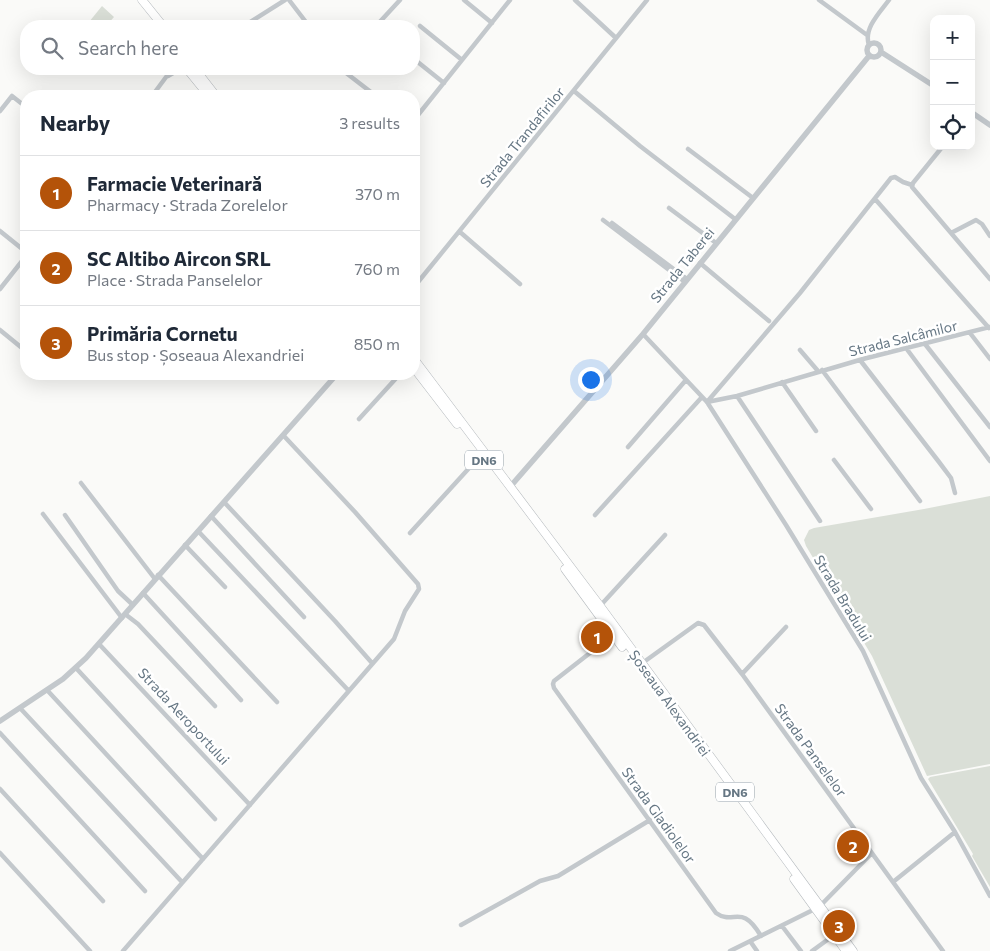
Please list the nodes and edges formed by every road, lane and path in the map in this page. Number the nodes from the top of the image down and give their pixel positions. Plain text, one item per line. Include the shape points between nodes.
1 (137, 0) edge
2 (142, 0) edge
3 (285, 0) edge
4 (290, 0) edge
5 (400, 0) edge
6 (464, 0) edge
7 (510, 0) edge
8 (575, 0) edge
9 (646, 0) edge
10 (819, 0) edge
11 (888, 0) edge
12 (152, 20) edge
13 (158, 20) edge
14 (253, 20) edge
15 (305, 20) edge
16 (382, 20) edge
17 (492, 23) junction
18 (420, 26) dead end
19 (868, 35) junction
20 (616, 38) junction
21 (869, 45) junction
22 (881, 52) junction
23 (869, 56) junction
24 (462, 60) junction
25 (420, 64) edge
26 (170, 75) edge
27 (192, 75) edge
28 (200, 75) edge
29 (349, 75) edge
30 (167, 77) joint
31 (444, 83) junction
32 (930, 83) edge
33 (157, 90) edge
34 (204, 90) edge
35 (211, 90) edge
36 (368, 90) edge
37 (574, 91) junction
38 (20, 103) edge
39 (0, 111) edge
40 (420, 113) edge
41 (975, 115) edge
42 (990, 125) edge
43 (688, 149) dead end
44 (940, 150) edge
45 (912, 184) junction
46 (752, 198) junction
47 (875, 199) junction
48 (669, 208) dead end
49 (735, 219) junction
50 (603, 220) dead end
51 (612, 223) dead end
52 (0, 231) edge
53 (460, 232) junction
54 (951, 233) junction
55 (990, 236) edge
56 (716, 243) junction
57 (20, 249) edge
58 (20, 262) edge
59 (700, 263) junction
60 (990, 279) edge
61 (420, 280) edge
62 (686, 280) junction
63 (520, 284) dead end
64 (0, 289) edge
65 (769, 321) dead end
66 (989, 328) edge
67 (0, 330) edge
68 (970, 333) junction
69 (643, 334) junction
70 (925, 344) junction
71 (20, 346) edge
72 (906, 348) junction
73 (800, 350) dead end
74 (990, 359) edge
75 (860, 360) junction
76 (420, 366) edge
77 (820, 370) junction
78 (420, 376) edge
79 (332, 380) edge
80 (395, 380) edge
81 (686, 380) junction
82 (782, 382) junction
83 (702, 396) junction
84 (737, 396) junction
85 (707, 402) junction
86 (359, 420) dead end
87 (990, 427) edge
88 (816, 431) dead end
89 (283, 434) junction
90 (628, 447) dead end
91 (481, 455) junction
92 (834, 460) dead end
93 (990, 462) edge
94 (81, 483) dead end
95 (510, 487) junction
96 (956, 493) dead end
97 (920, 501) dead end
98 (224, 502) junction
99 (871, 509) dead end
100 (43, 514) dead end
101 (65, 515) dead end
102 (595, 515) dead end
103 (211, 516) junction
104 (820, 521) dead end
105 (198, 531) junction
106 (410, 533) dead end
107 (664, 535) dead end
108 (185, 545) junction
109 (156, 577) junction
110 (225, 587) dead end
111 (143, 593) junction
112 (133, 605) junction
113 (600, 606) junction
114 (123, 616) junction
115 (304, 617) dead end
116 (786, 627) dead end
117 (613, 635) junction
118 (99, 644) junction
119 (372, 663) junction
120 (642, 664) junction
121 (76, 668) junction
122 (742, 674) junction
123 (47, 690) junction
124 (348, 690) junction
125 (241, 700) dead end
126 (278, 702) dead end
127 (215, 706) dead end
128 (20, 708) junction
129 (0, 721) edge
130 (0, 733) edge
131 (0, 789) edge
132 (250, 805) junction
133 (215, 820) dead end
134 (650, 820) junction
135 (955, 832) junction
136 (0, 853) edge
137 (872, 853) junction
138 (203, 859) junction
139 (182, 882) junction
140 (893, 882) junction
141 (145, 890) dead end
142 (990, 896) edge
143 (103, 901) dead end
144 (818, 908) junction
145 (461, 925) dead end
146 (782, 926) junction
147 (834, 935) junction
148 (761, 936) junction
149 (750, 942) junction
150 (90, 951) edge
151 (123, 951) edge
152 (730, 951) edge
153 (757, 951) edge
154 (801, 951) edge
155 (812, 951) edge
156 (846, 951) edge
157 (853, 951) edge
158 (943, 951) edge

1 - 12 highway
2 - 13 highway
3 - 14 street
4 - 15 street
5 - 16 street
6 - 17 street
7 - 17 street
8 - 20 street
9 - 20 street, Strada Trandafirilor
10 - 19 street
11 - 19 street
17 - 24 street
18 - 24 street
19 - 21 street
20 - 37 street, Strada Trandafirilor
21 - 22 street via 877,44
21 - 23 street
22 - 23 street via 875,57
22 - 32 street
23 - 46 street, Strada Taberei
24 - 31 street
25 - 31 street
26 - 30 street
27 - 34 highway
28 - 35 highway
29 - 36 street
30 - 33 street
31 - 40 street
37 - 49 street
37 - 53 street, Strada Trandafirilor
38 - 39 street via 12,96
41 - 42 street
43 - 46 street
44 - 45 street
45 - 47 street via 893,177
45 - 54 street
46 - 49 street, Strada Taberei
47 - 66 street
47 - 85 street
48 - 56 street
49 - 56 street, Strada Taberei
50 - 62 street
51 - 62 street
52 - 57 street
53 - 61 street, Strada Trandafirilor
53 - 63 street
54 - 55 street via 976,220
54 - 60 street
56 - 59 street, Strada Taberei
58 - 64 street
59 - 62 street, Strada Taberei
59 - 65 street
62 - 69 street, Strada Taberei
66 - 68 street, Strada Salcâmilor
67 - 71 street
68 - 70 street, Strada Salcâmilor
68 - 74 street
69 - 81 street, Strada Bradului
69 - 95 street, Strada Taberei
70 - 72 street, Strada Salcâmilor
70 - 87 street
72 - 75 street, Strada Salcâmilor
72 - 93 street
73 - 77 street
75 - 77 street, Strada Salcâmilor
75 - 96 street via 939,462
76 - 95 highway, Șoseaua Alexandriei / DN6
77 - 82 street, Strada Salcâmilor
77 - 97 street
78 - 91 highway, Șoseaua Alexandriei / DN6
79 - 89 street
80 - 86 street
81 - 83 street, Strada Bradului
81 - 90 street
82 - 84 street, Strada Salcâmilor
82 - 88 street
83 - 85 street, Strada Bradului
83 - 102 street
84 - 85 street, Strada Salcâmilor
84 - 104 street
85 - 135 street, Strada Bradului via 863,651 921,778
89 - 98 street
89 - 119 street via 419,586 394,638
91 - 106 street
91 - 117 highway, Șoseaua Alexandriei / DN6
92 - 99 street
94 - 109 street
95 - 113 highway, Șoseaua Alexandriei / DN6
98 - 103 street
98 - 119 street
100 - 114 street
101 - 112 street via 118,591
103 - 105 street
103 - 115 street
105 - 108 street
105 - 124 street
107 - 113 street
108 - 109 street
108 - 110 street
109 - 111 street
109 - 126 street
111 - 112 street
111 - 125 street
112 - 114 street
113 - 120 highway, Șoseaua Alexandriei / DN6
114 - 118 street
114 - 127 street via 138,624
116 - 122 street
117 - 134 street, Strada Gladiolelor via 553,684
117 - 144 highway, Șoseaua Alexandriei / DN6
118 - 121 street
118 - 132 street, Strada Aeroportului
119 - 124 street
120 - 122 street, Strada Panselelor via 700,623
120 - 144 highway, Șoseaua Alexandriei / DN6
121 - 123 street
121 - 133 street
122 - 137 street, Strada Panselelor
123 - 128 street
123 - 138 street
124 - 132 street
128 - 129 street
128 - 139 street
130 - 141 street
131 - 143 street
132 - 138 street
134 - 145 street via 558,876 540,881
134 - 148 street, Strada Gladiolelor via 716,913 752,921
135 - 140 street
135 - 142 street, Strada Bradului
136 - 150 street
137 - 140 street, Strada Panselelor
137 - 144 street
138 - 139 street
139 - 151 street
140 - 158 street, Strada Panselelor
144 - 146 street
144 - 147 highway, Șoseaua Alexandriei / DN6
144 - 157 highway, Șoseaua Alexandriei / DN6
146 - 148 street
146 - 154 street
147 - 155 street
147 - 156 highway, Șoseaua Alexandriei / DN6
148 - 149 street
149 - 152 street
149 - 153 street

